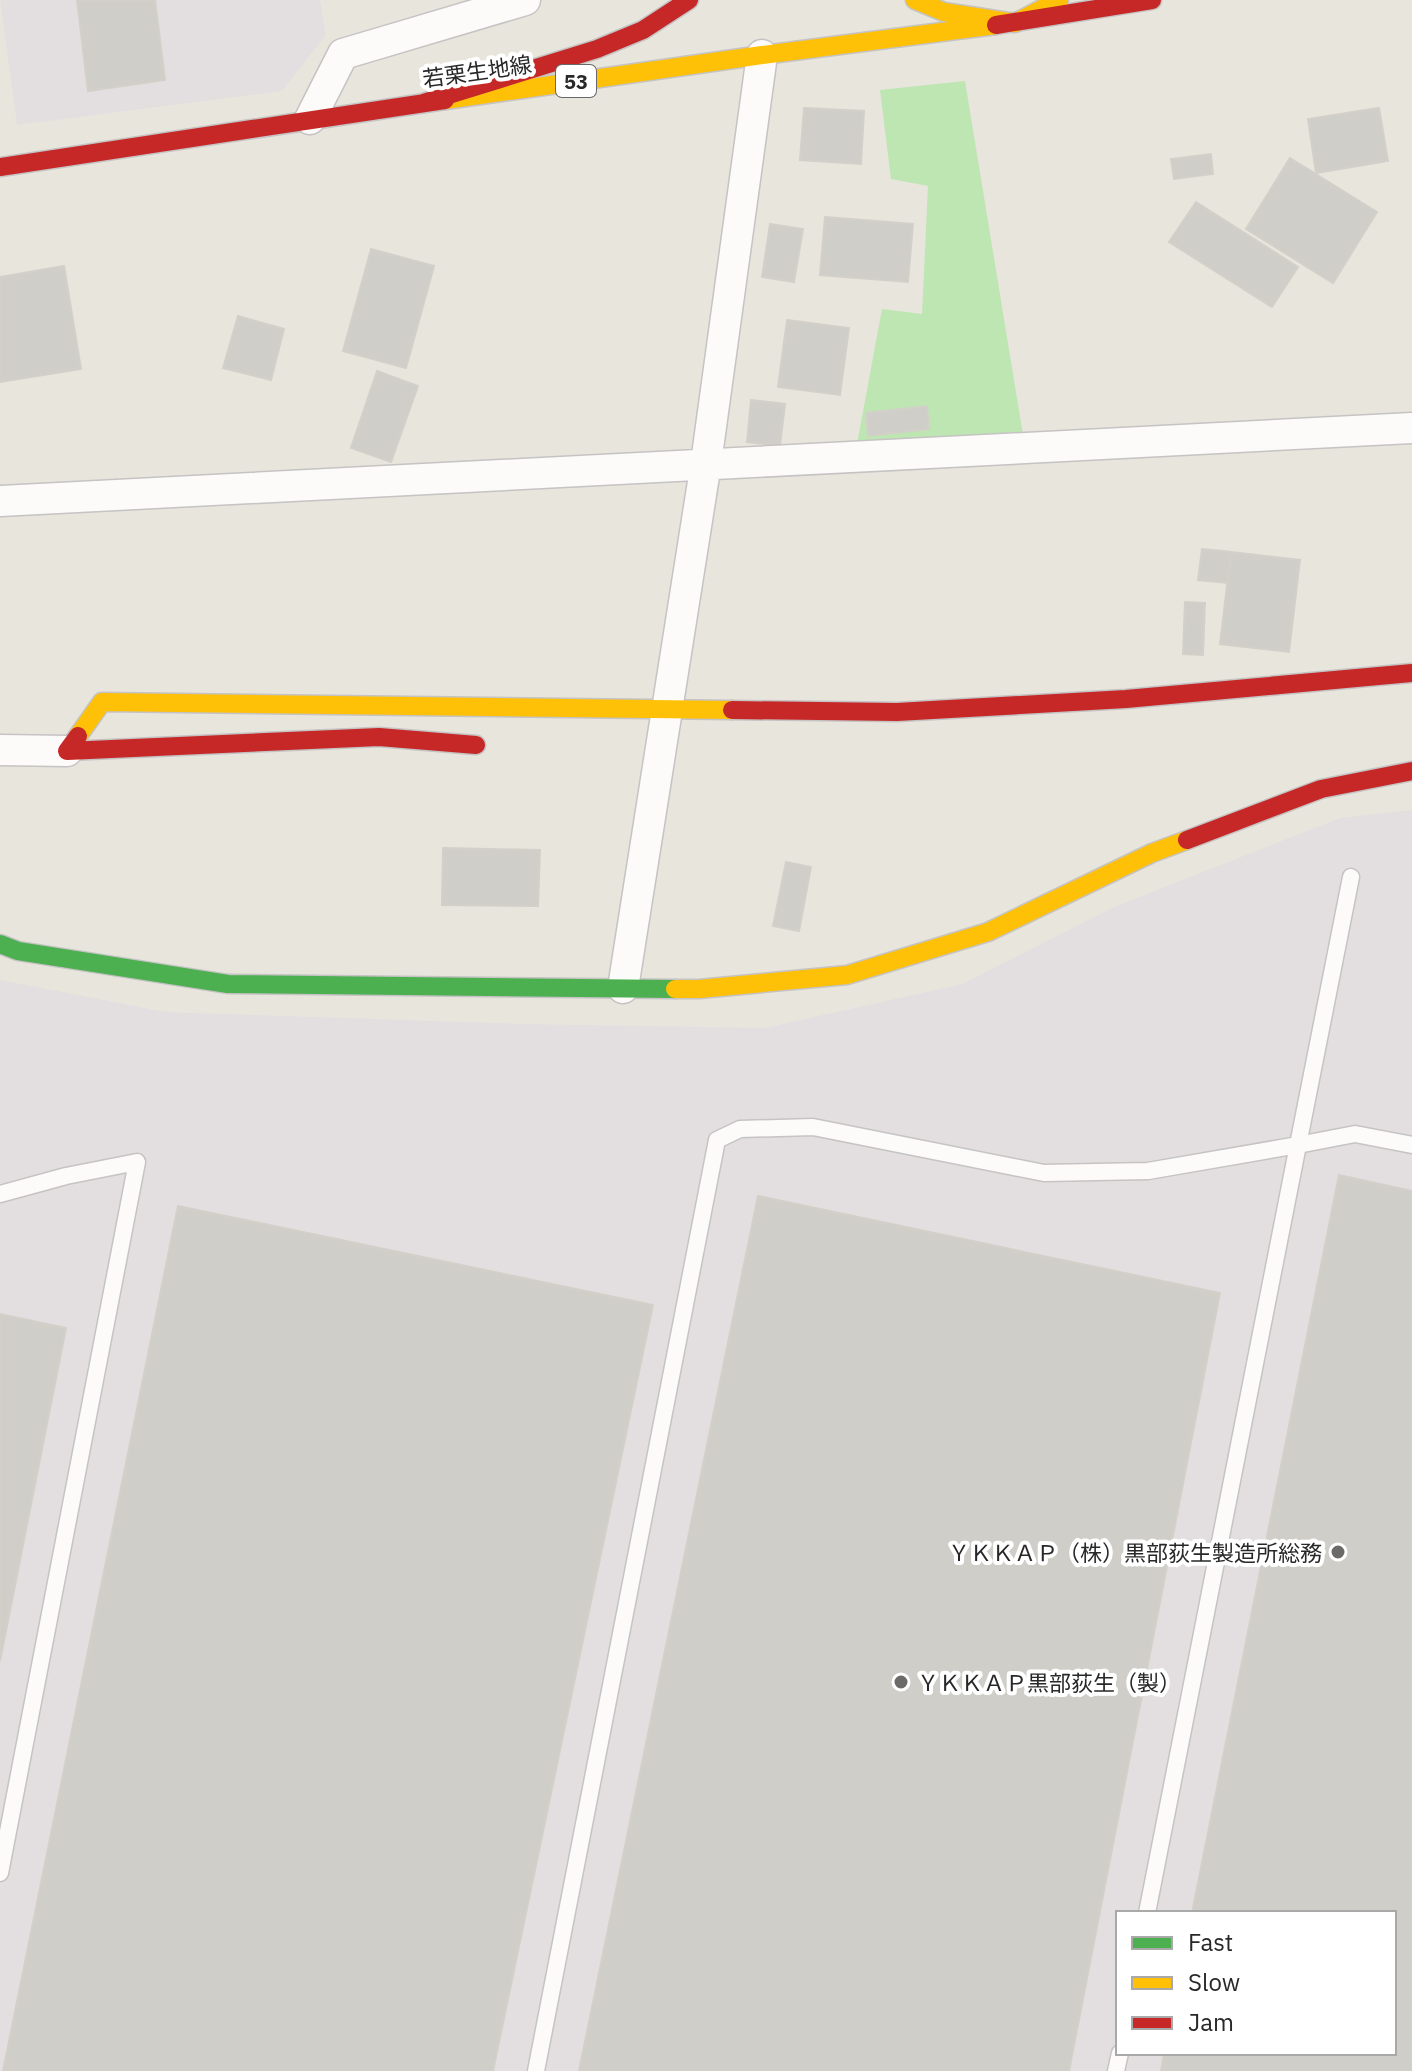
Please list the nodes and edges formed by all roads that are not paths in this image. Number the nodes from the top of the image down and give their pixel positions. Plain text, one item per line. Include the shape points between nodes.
1 (525, 0) edge
2 (689, 0) edge
3 (915, 0) edge
4 (1059, 0) edge
5 (1152, 0) edge
6 (1015, 23) junction
7 (762, 55) junction
8 (423, 103) junction
9 (310, 119) junction
10 (0, 167) edge
11 (1412, 428) edge
12 (706, 463) junction
13 (0, 501) edge
14 (1412, 673) edge
15 (667, 707) junction
16 (476, 745) dead end
17 (0, 750) edge
18 (67, 751) junction
19 (1412, 771) edge
20 (1351, 877) dead end
21 (0, 944) edge
22 (623, 988) junction
23 (1298, 1145) junction
24 (1412, 1145) edge
25 (0, 1194) edge
26 (0, 1873) edge
27 (1147, 1911) edge
28 (536, 2071) edge

1 - 9 street via 343,54
2 - 8 main road via 643,30 597,49
3 - 6 main road via 944,12
4 - 6 main road
5 - 6 main road, 若栗生地線 / 53
6 - 7 main road, 若栗生地線 / 53
7 - 8 main road, 若栗生地線 / 53
7 - 12 street
8 - 9 main road, 若栗生地線 / 53
9 - 10 main road, 若栗生地線 / 53
11 - 12 street
12 - 13 street
12 - 15 street
14 - 15 main road via 1126,699 897,712
15 - 18 main road via 102,702
15 - 22 street
16 - 18 main road via 379,737
17 - 18 street
19 - 22 main road via 1321,789 1152,853 988,932 847,975 699,989
20 - 23 lane
21 - 22 main road via 228,984
23 - 24 lane via 1355,1134
23 - 27 lane
23 - 28 lane via 1148,1171 1044,1173 813,1127 740,1129 717,1140
25 - 26 lane via 137,1162

